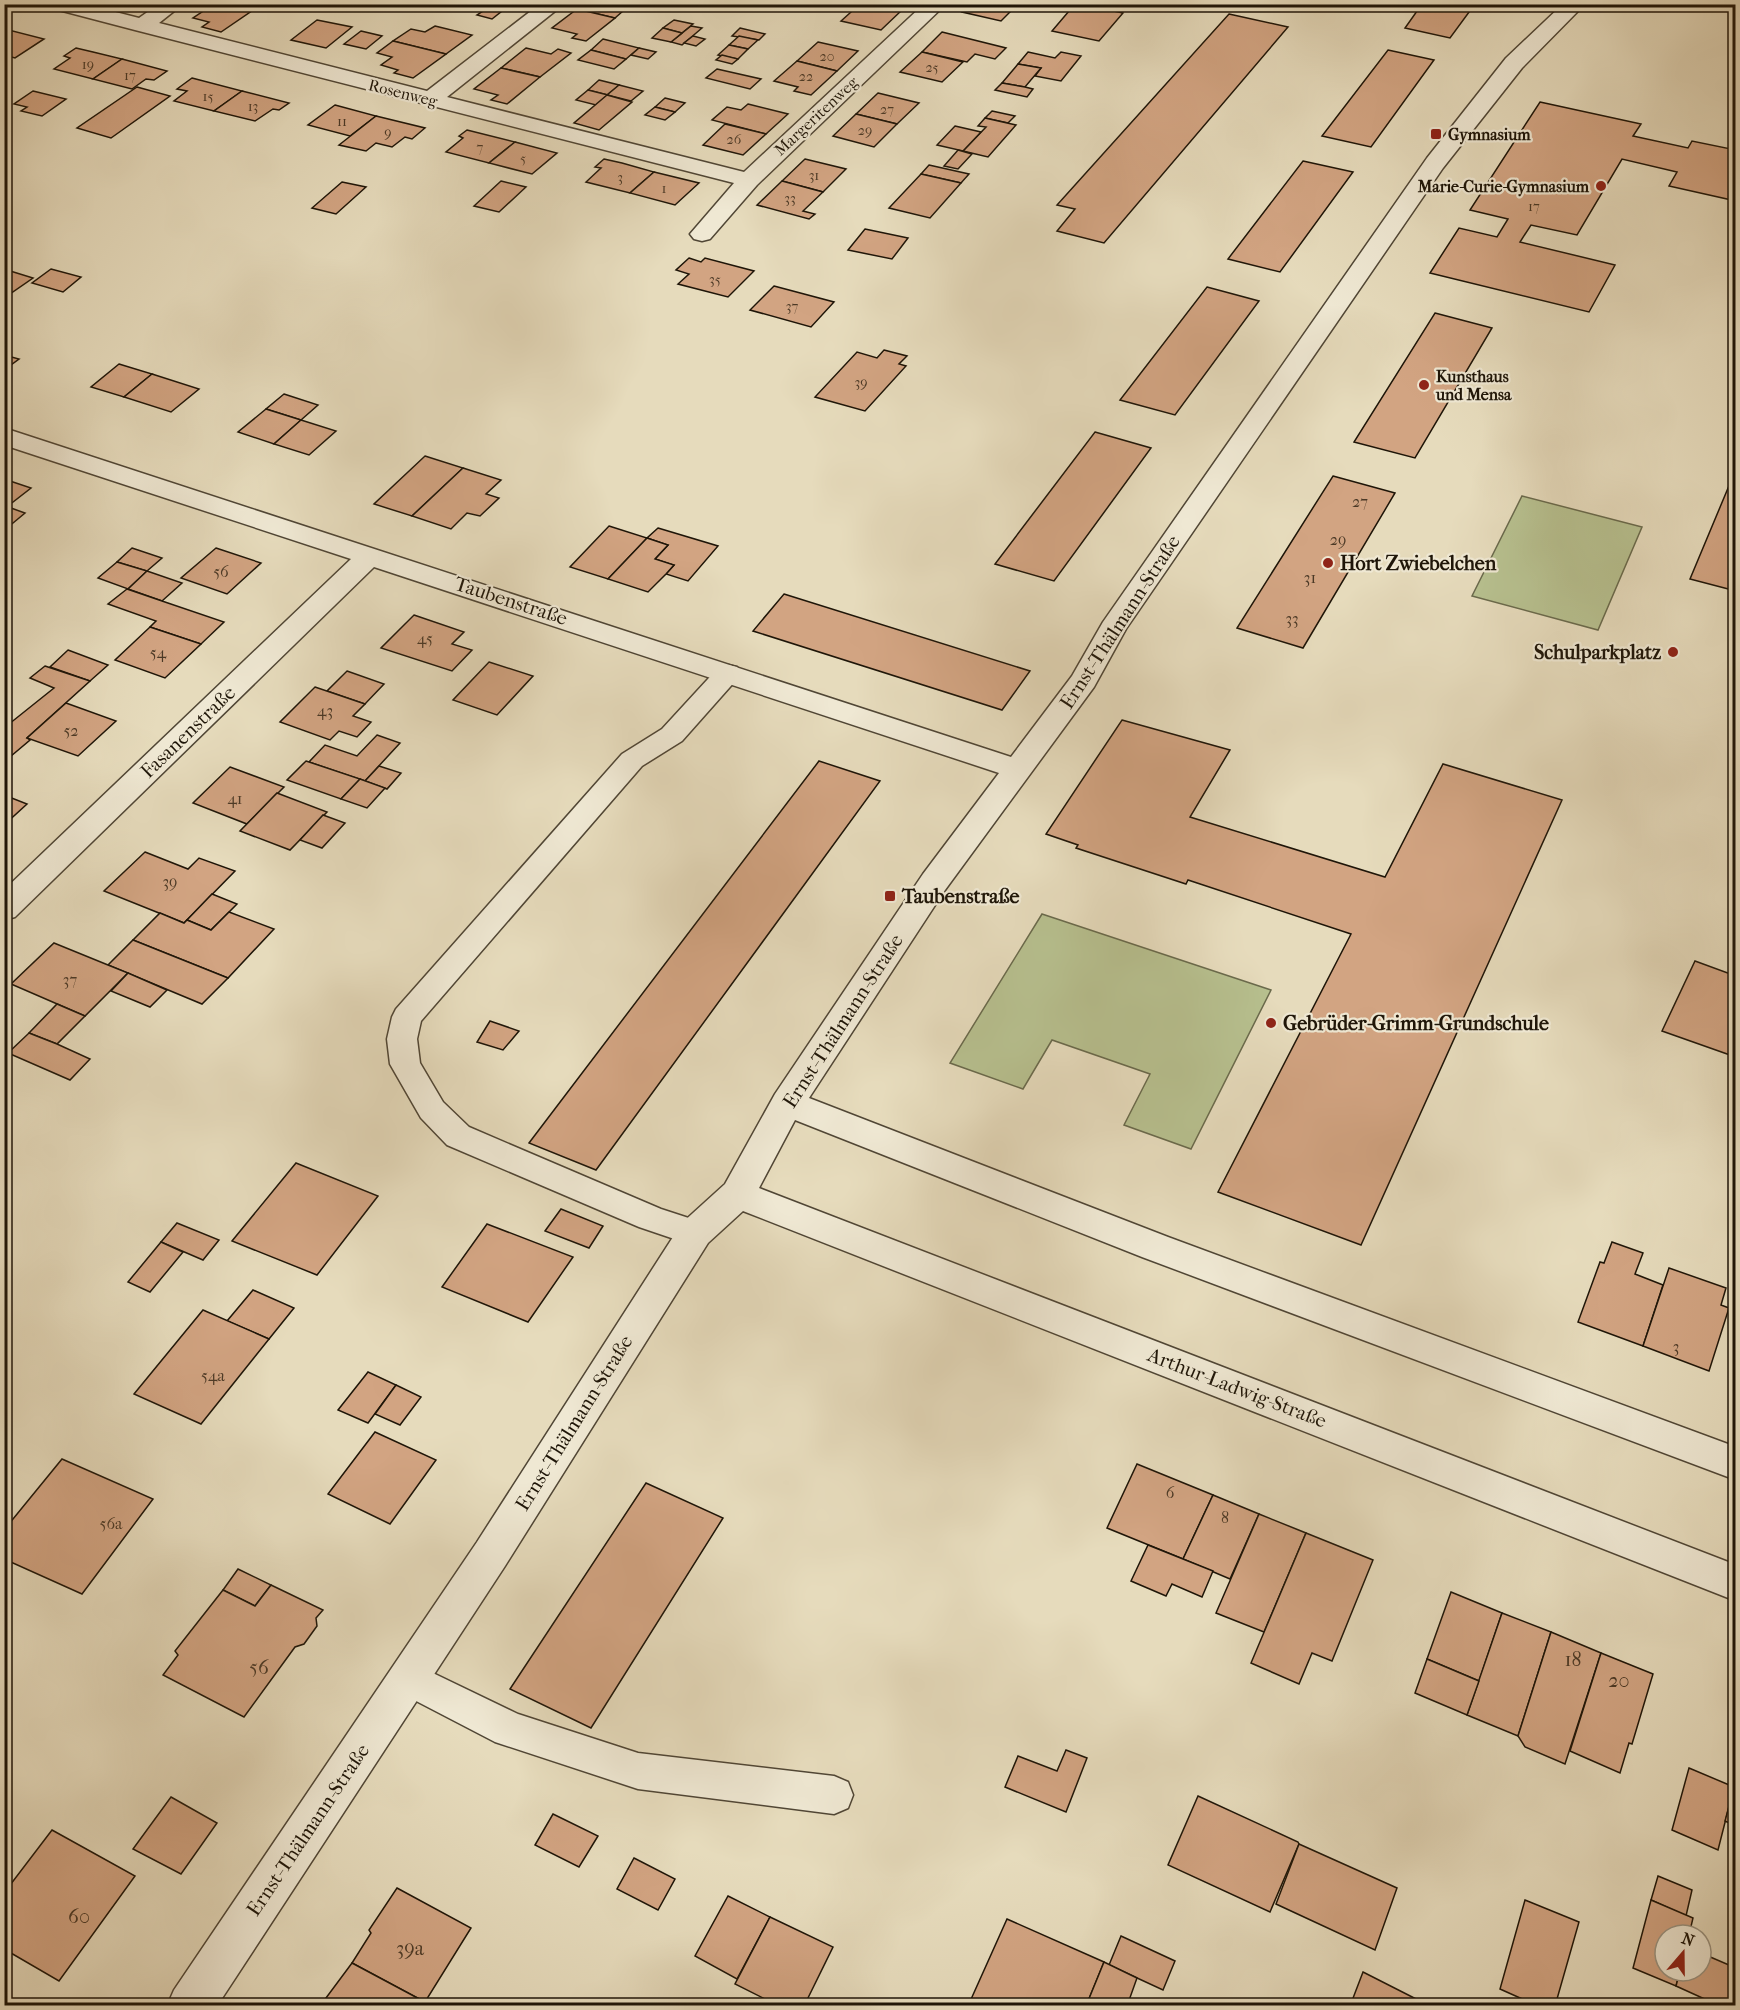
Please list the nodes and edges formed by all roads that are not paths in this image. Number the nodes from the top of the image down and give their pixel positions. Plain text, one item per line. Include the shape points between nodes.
1 (58, 4) edge
2 (173, 4) edge
3 (554, 4) edge
4 (936, 4) edge
5 (1575, 4) edge
6 (142, 26) junction
7 (429, 100) junction
8 (748, 180) junction
9 (702, 234) dead end
10 (4, 436) edge
11 (371, 555) junction
12 (728, 673) junction
13 (1017, 769) junction
14 (4, 909) edge
15 (787, 1103) junction
16 (738, 1194) junction
17 (695, 1233) junction
18 (1736, 1464) edge
19 (1736, 1584) edge
20 (408, 1678) junction
21 (834, 1795) dead end
22 (190, 2006) edge

1 - 6 street, Rosenweg
2 - 6 street
3 - 7 street
4 - 8 street, Margeritenweg
5 - 13 street, Ernst-Thälmann-Straße via 1514,63 1435,163 1113,628 1084,680
6 - 7 street, Rosenweg
7 - 8 street, Rosenweg
8 - 9 street, Margeritenweg
10 - 11 street, Taubenstraße
11 - 12 street, Taubenstraße
11 - 14 street, Fasanenstraße
12 - 13 street, Taubenstraße
12 - 17 lane via 672,735 632,760 407,1017 402,1039 405,1064 432,1110 458,1136 650,1218
13 - 15 street, Ernst-Thälmann-Straße via 934,882
15 - 16 street, Ernst-Thälmann-Straße
15 - 18 street via 1155,1247
16 - 17 street, Ernst-Thälmann-Straße
16 - 19 street, Arthur-Ladwig-Straße
17 - 20 street, Ernst-Thälmann-Straße
20 - 21 lane via 509,1729 638,1771
20 - 22 street, Ernst-Thälmann-Straße

